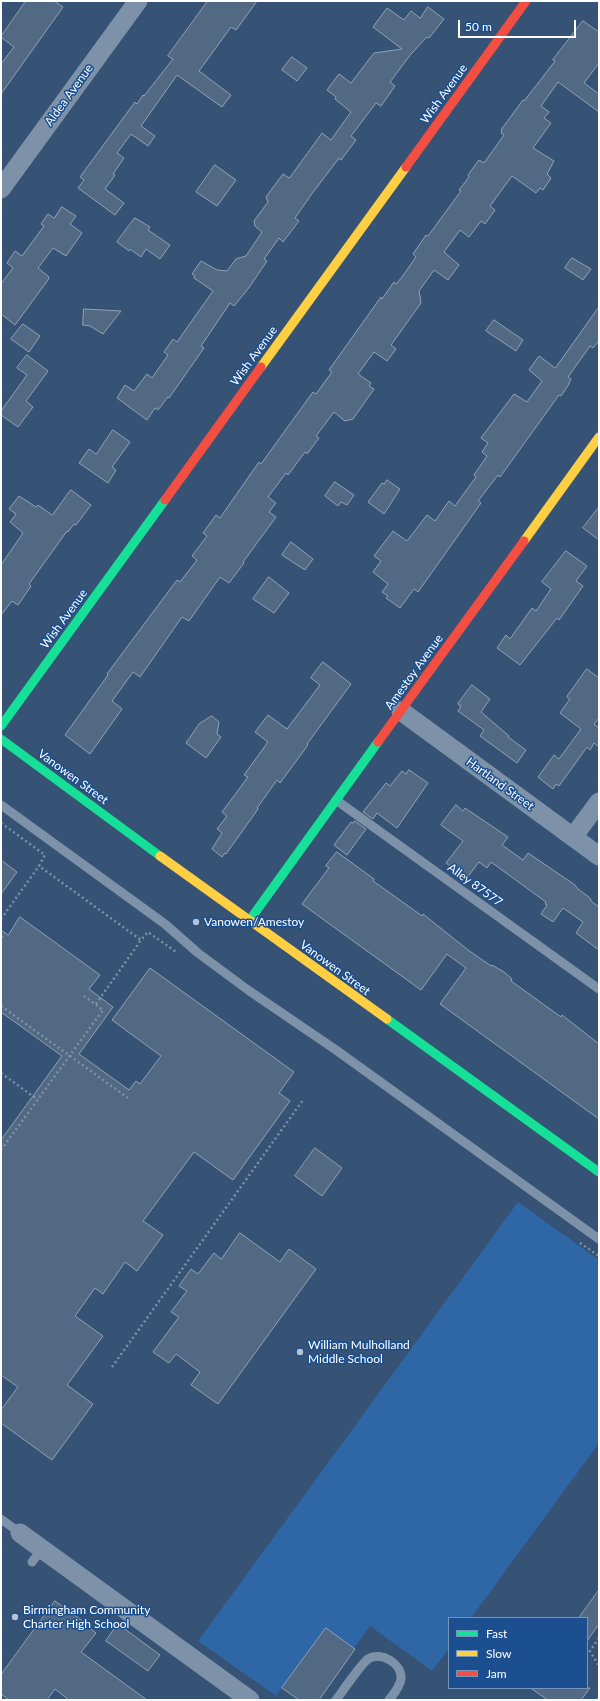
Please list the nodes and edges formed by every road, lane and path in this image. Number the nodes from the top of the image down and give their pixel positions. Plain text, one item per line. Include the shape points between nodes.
1 (138, 1) edge
2 (526, 1) edge
3 (1, 189) edge
4 (599, 437) edge
5 (401, 712) junction
6 (1, 726) edge
7 (1, 738) edge
8 (336, 800) junction
9 (599, 802) edge
10 (1, 805) edge
11 (1, 823) edge
12 (573, 837) junction
13 (599, 856) edge
14 (39, 866) junction
15 (1, 919) edge
16 (249, 920) junction
17 (1, 936) edge
18 (5, 939) dead end
19 (141, 940) junction
20 (180, 955) dead end
21 (599, 989) edge
22 (84, 996) dead end
23 (96, 1004) junction
24 (1, 1006) edge
25 (70, 1056) junction
26 (1, 1073) edge
27 (128, 1098) dead end
28 (38, 1100) junction
29 (302, 1100) dead end
30 (1, 1150) edge
31 (599, 1172) edge
32 (599, 1239) edge
33 (580, 1242) dead end
34 (599, 1256) edge
35 (112, 1367) dead end
36 (1, 1519) edge
37 (20, 1533) joint
38 (599, 1638) edge
39 (599, 1666) edge
40 (599, 1696) edge
41 (250, 1700) edge
42 (336, 1700) edge
43 (389, 1700) edge
44 (598, 1700) edge

1 - 3 street, Aldea Avenue
2 - 6 street, Wish Avenue
4 - 5 street, Amestoy Avenue
5 - 8 street, Amestoy Avenue
5 - 12 street, Hartland Street
7 - 16 street, Vanowen Street
8 - 16 street, Amestoy Avenue
8 - 21 lane, Alley 87577
9 - 12 street
10 - 32 lane via 166,924 194,950 248,990
11 - 14 path via 45,855
12 - 13 street, Hartland Street
14 - 15 path
14 - 19 path
16 - 31 street, Vanowen Street
17 - 18 path
19 - 20 path via 148,932
19 - 23 path
22 - 23 path
23 - 25 path via 103,1010
24 - 25 path
25 - 27 path
25 - 28 path
26 - 28 path
28 - 30 path
29 - 35 path
33 - 34 path
36 - 37 lane
37 - 41 street via 37,1555
38 - 39 path via 590,1650
40 - 44 path
42 - 43 lane via 367,1660 376,1655 385,1657 400,1671 401,1679

